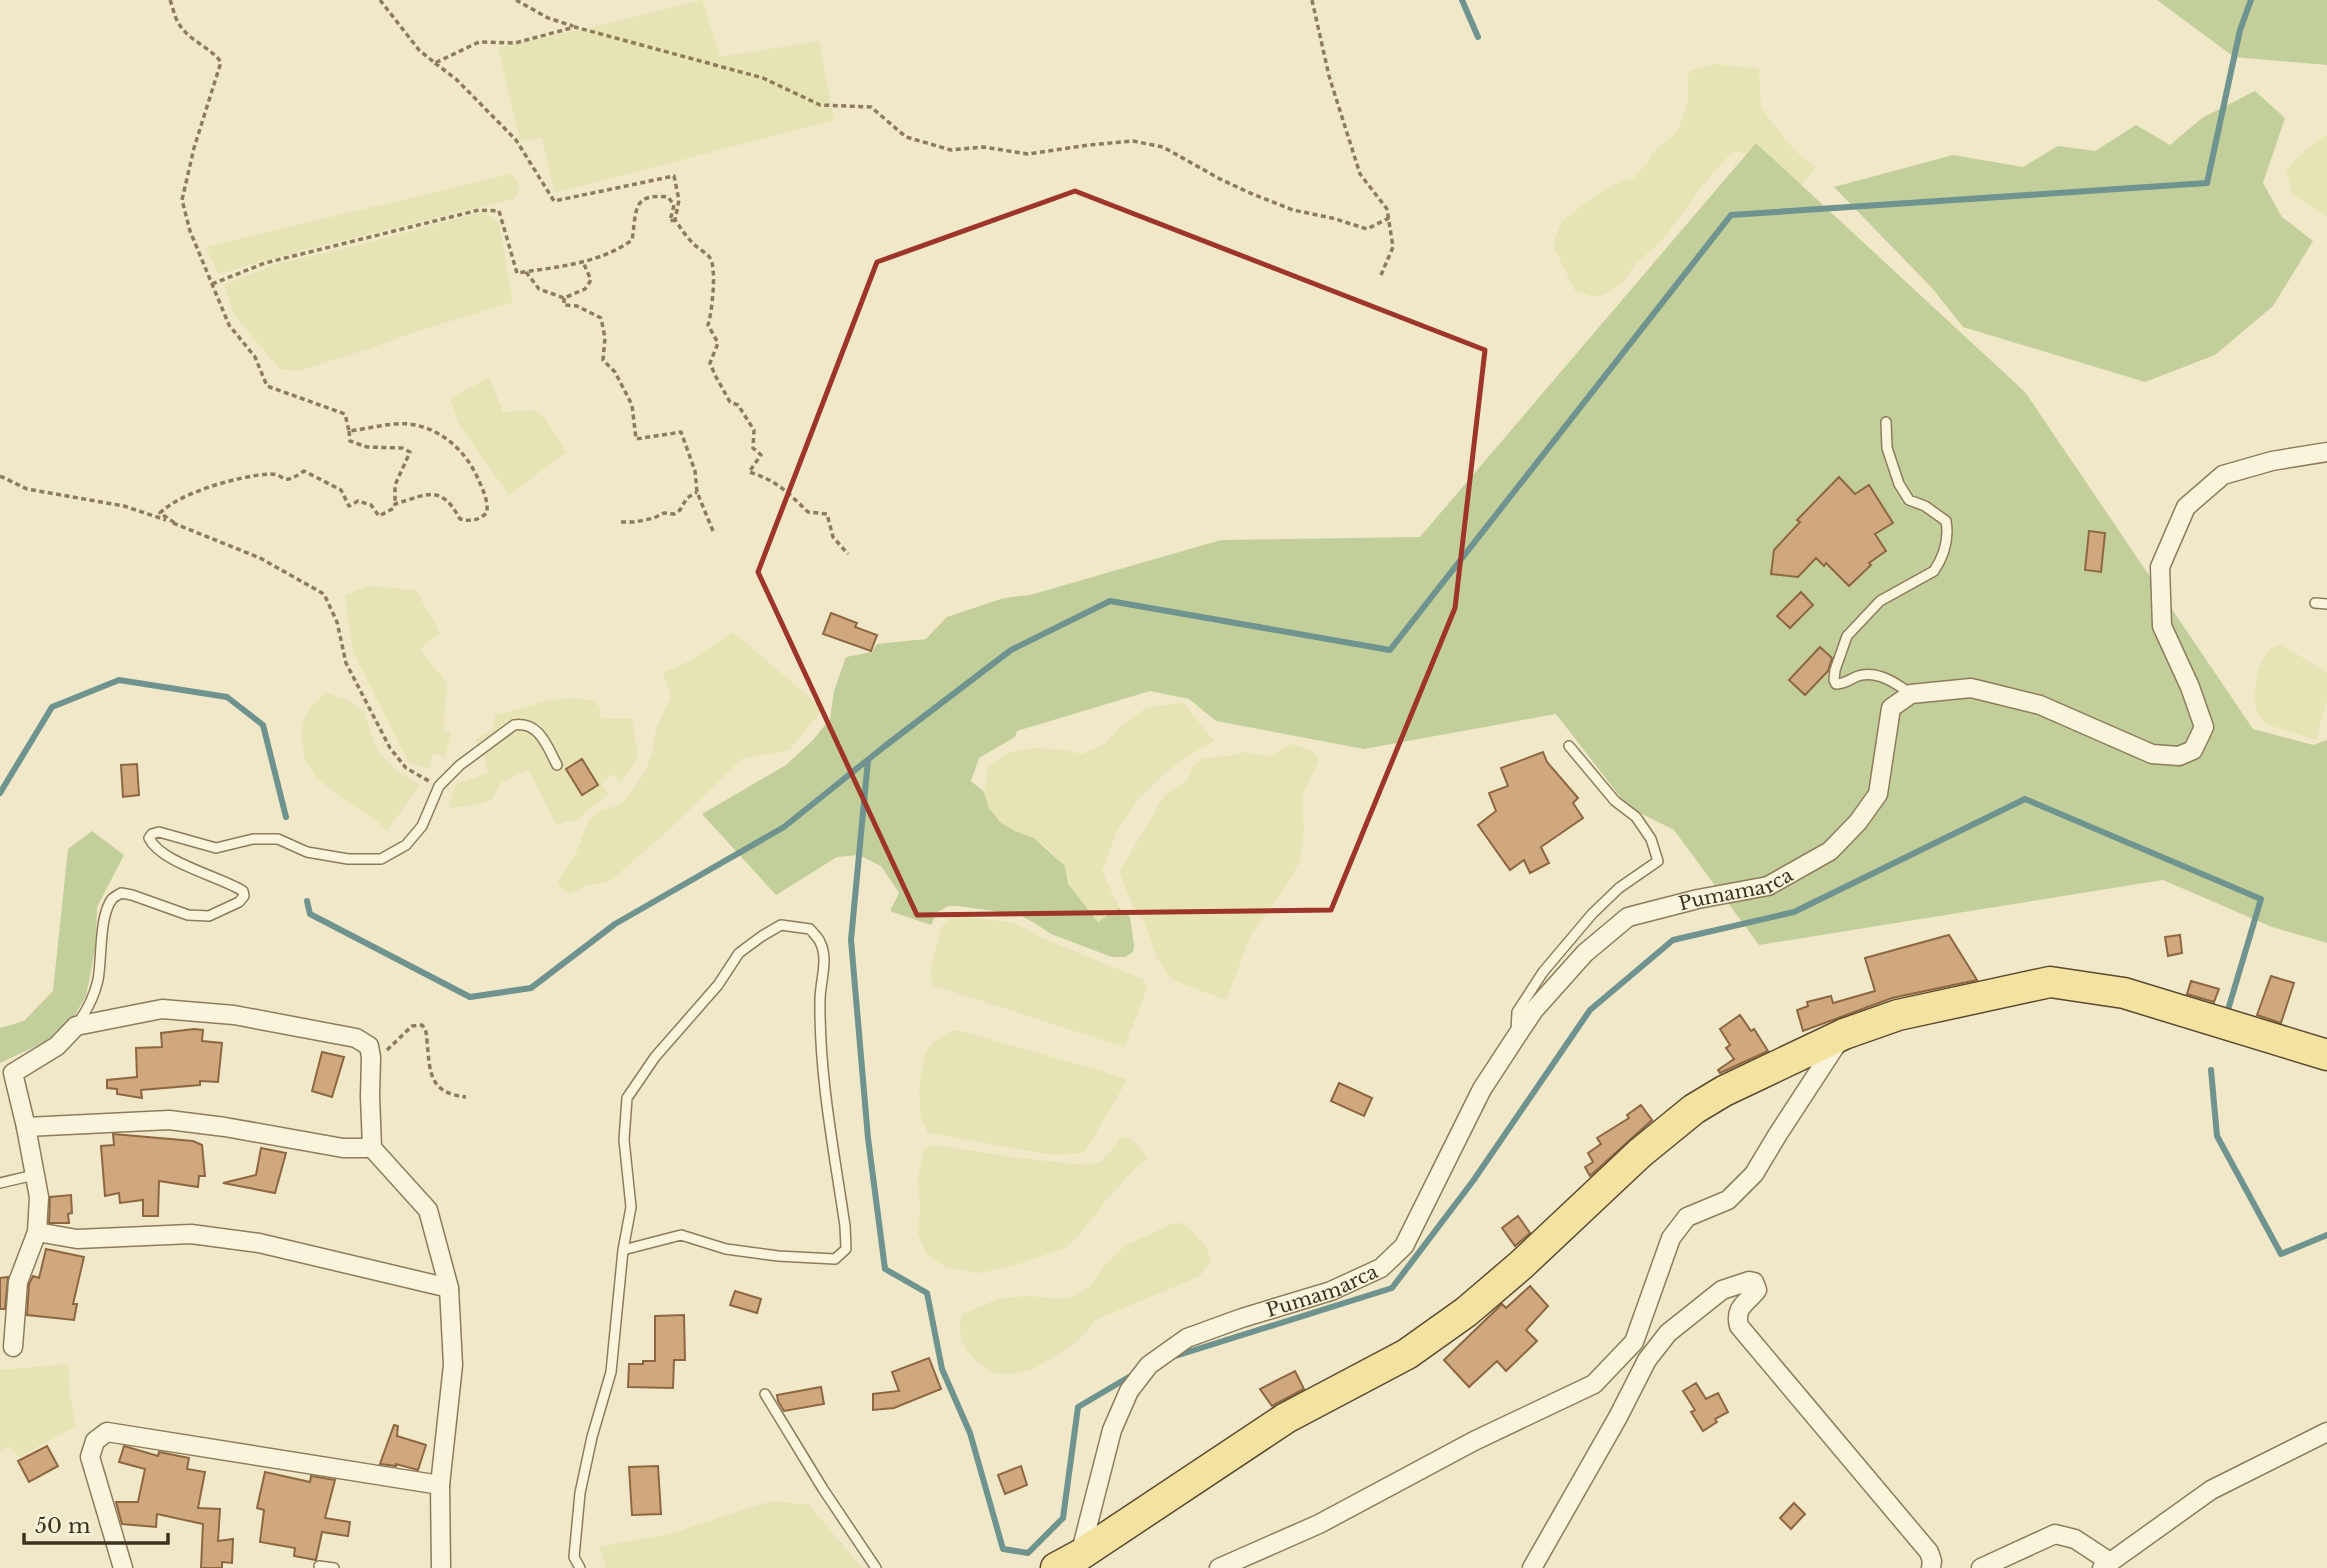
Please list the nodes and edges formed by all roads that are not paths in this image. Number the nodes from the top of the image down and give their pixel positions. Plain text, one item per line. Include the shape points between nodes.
1 (1886, 422) dead end
2 (2327, 452) edge
3 (2315, 603) dead end
4 (2327, 604) edge
5 (1911, 694) junction
6 (1569, 746) dead end
7 (557, 765) dead end
8 (76, 1026) junction
9 (1844, 1034) junction
10 (1516, 1037) junction
11 (2327, 1055) edge
12 (6, 1074) edge
13 (26, 1127) junction
14 (372, 1148) junction
15 (34, 1175) junction
16 (0, 1183) edge
17 (37, 1232) junction
18 (624, 1250) junction
19 (449, 1289) junction
20 (1634, 1342) junction
21 (13, 1347) dead end
22 (1647, 1360) junction
23 (765, 1394) dead end
24 (2327, 1432) edge
25 (440, 1485) junction
26 (1068, 1562) edge
27 (2106, 1565) edge
28 (318, 1566) dead end
29 (123, 1568) edge
30 (334, 1568) edge
31 (441, 1568) edge
32 (580, 1568) edge
33 (876, 1568) edge
34 (1219, 1568) edge
35 (1532, 1568) edge
36 (1931, 1568) edge
37 (1980, 1568) edge

1 - 5 lane via 1887,448 1899,484 1909,500 1946,521 1949,534 1934,570 1880,601 1847,636 1834,680 1842,684 1865,674 1884,677
2 - 5 street via 2223,475 2186,507 2160,567 2162,626 2204,727 2193,751 2179,756 2152,754 2040,705 1971,688
3 - 4 lane
5 - 10 street, Pumamarca via 1891,708 1878,794 1830,851 1768,886 1628,917 1586,953
6 - 10 lane via 1615,801 1636,817 1651,839 1658,861 1592,914 1543,972 1517,1012
7 - 8 lane via 533,728 524,723 514,725 439,786 422,826 406,845 381,859 307,852 278,839 253,839 216,848 152,834 153,846 194,870 235,886 244,897 209,916 188,915 121,893 111,900 103,921 94,995
8 - 12 street via 57,1046
8 - 14 street via 162,1010 222,1014 356,1038 369,1046 371,1057
9 - 11 main road, Pumamarca via 1898,1014 2050,982 2124,993
9 - 20 street via 1754,1174 1728,1200 1687,1217 1671,1238
9 - 26 main road, Pumamarca via 1694,1109 1466,1312 1407,1354 1286,1418
10 - 26 street, Pumamarca via 1482,1089 1404,1247 1381,1268 1331,1291 1187,1338 1149,1365 1129,1391 1112,1430
12 - 13 street
13 - 14 street via 169,1120 343,1148
13 - 15 street
14 - 19 street via 428,1210
15 - 16 lane
15 - 17 street via 39,1197
17 - 19 street via 77,1239 191,1234 259,1243
17 - 21 street via 18,1282
18 - 18 lane via 631,1207 624,1140 627,1098 739,953 781,925 810,929 821,942 824,968 823,1074 846,1250 835,1259 778,1256 726,1249 681,1235
18 - 32 lane via 611,1372 580,1493 574,1557
19 - 25 street via 453,1365
20 - 22 street
20 - 34 street via 1594,1384 1474,1441 1320,1524
22 - 35 street
22 - 36 street via 1668,1333 1722,1290 1754,1282 1757,1290 1740,1307 1739,1326 1929,1552
23 - 33 lane
24 - 27 street via 2211,1490
25 - 29 street via 107,1432 94,1441 90,1457
25 - 31 street
27 - 37 street via 2075,1539 2054,1534
28 - 30 lane

